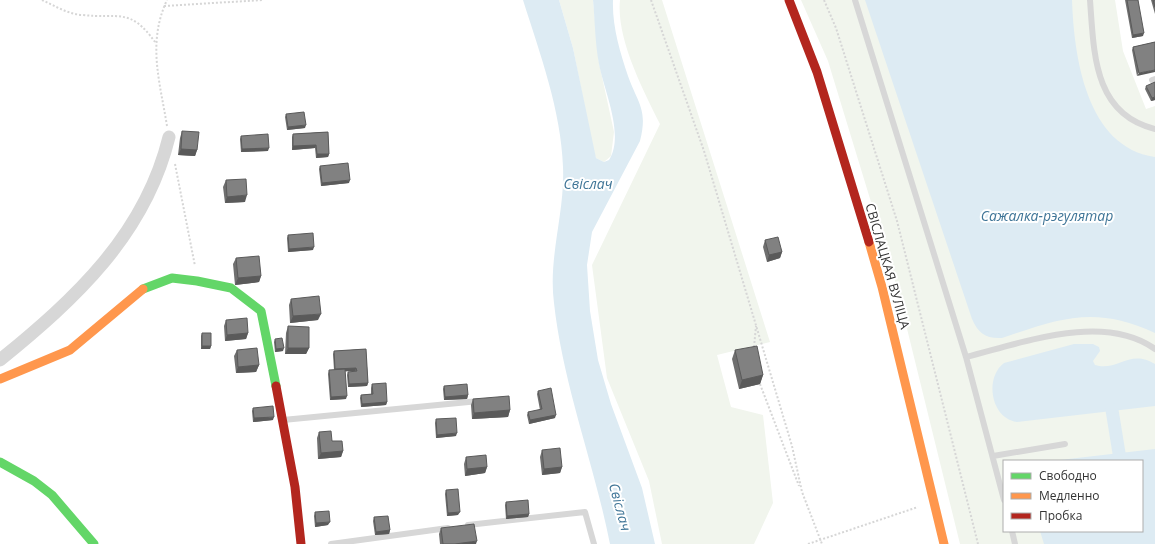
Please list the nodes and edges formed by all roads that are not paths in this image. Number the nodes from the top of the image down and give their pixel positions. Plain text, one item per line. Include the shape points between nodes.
1 (789, 0) edge
2 (855, 0) edge
3 (1090, 0) edge
4 (1155, 129) edge
5 (169, 137) dead end
6 (1155, 350) edge
7 (966, 357) junction
8 (0, 360) edge
9 (0, 379) edge
10 (487, 400) edge
11 (282, 420) junction
12 (1064, 444) dead end
13 (994, 456) junction
14 (0, 462) edge
15 (1003, 496) edge
16 (460, 526) edge
17 (452, 527) edge
18 (1012, 532) edge
19 (94, 544) edge
20 (301, 544) edge
21 (331, 544) edge
22 (594, 544) edge
23 (944, 544) edge
24 (1015, 544) edge

1 - 23 street, СВІСЛАЦКАЯ ВУЛІЦА via 817,72 882,287
2 - 7 lane
3 - 4 lane via 1093,41 1105,90 1115,107 1127,118
5 - 8 street via 150,192 122,241 90,281
6 - 7 lane via 1131,337 1111,332 1088,331
7 - 13 lane
9 - 11 street via 70,350 140,290 172,278 197,281 231,288 261,311
10 - 11 lane
11 - 20 street via 295,487
12 - 13 lane
13 - 15 lane
14 - 19 street via 34,481 52,495
16 - 22 lane via 585,512
17 - 21 lane
18 - 24 lane

